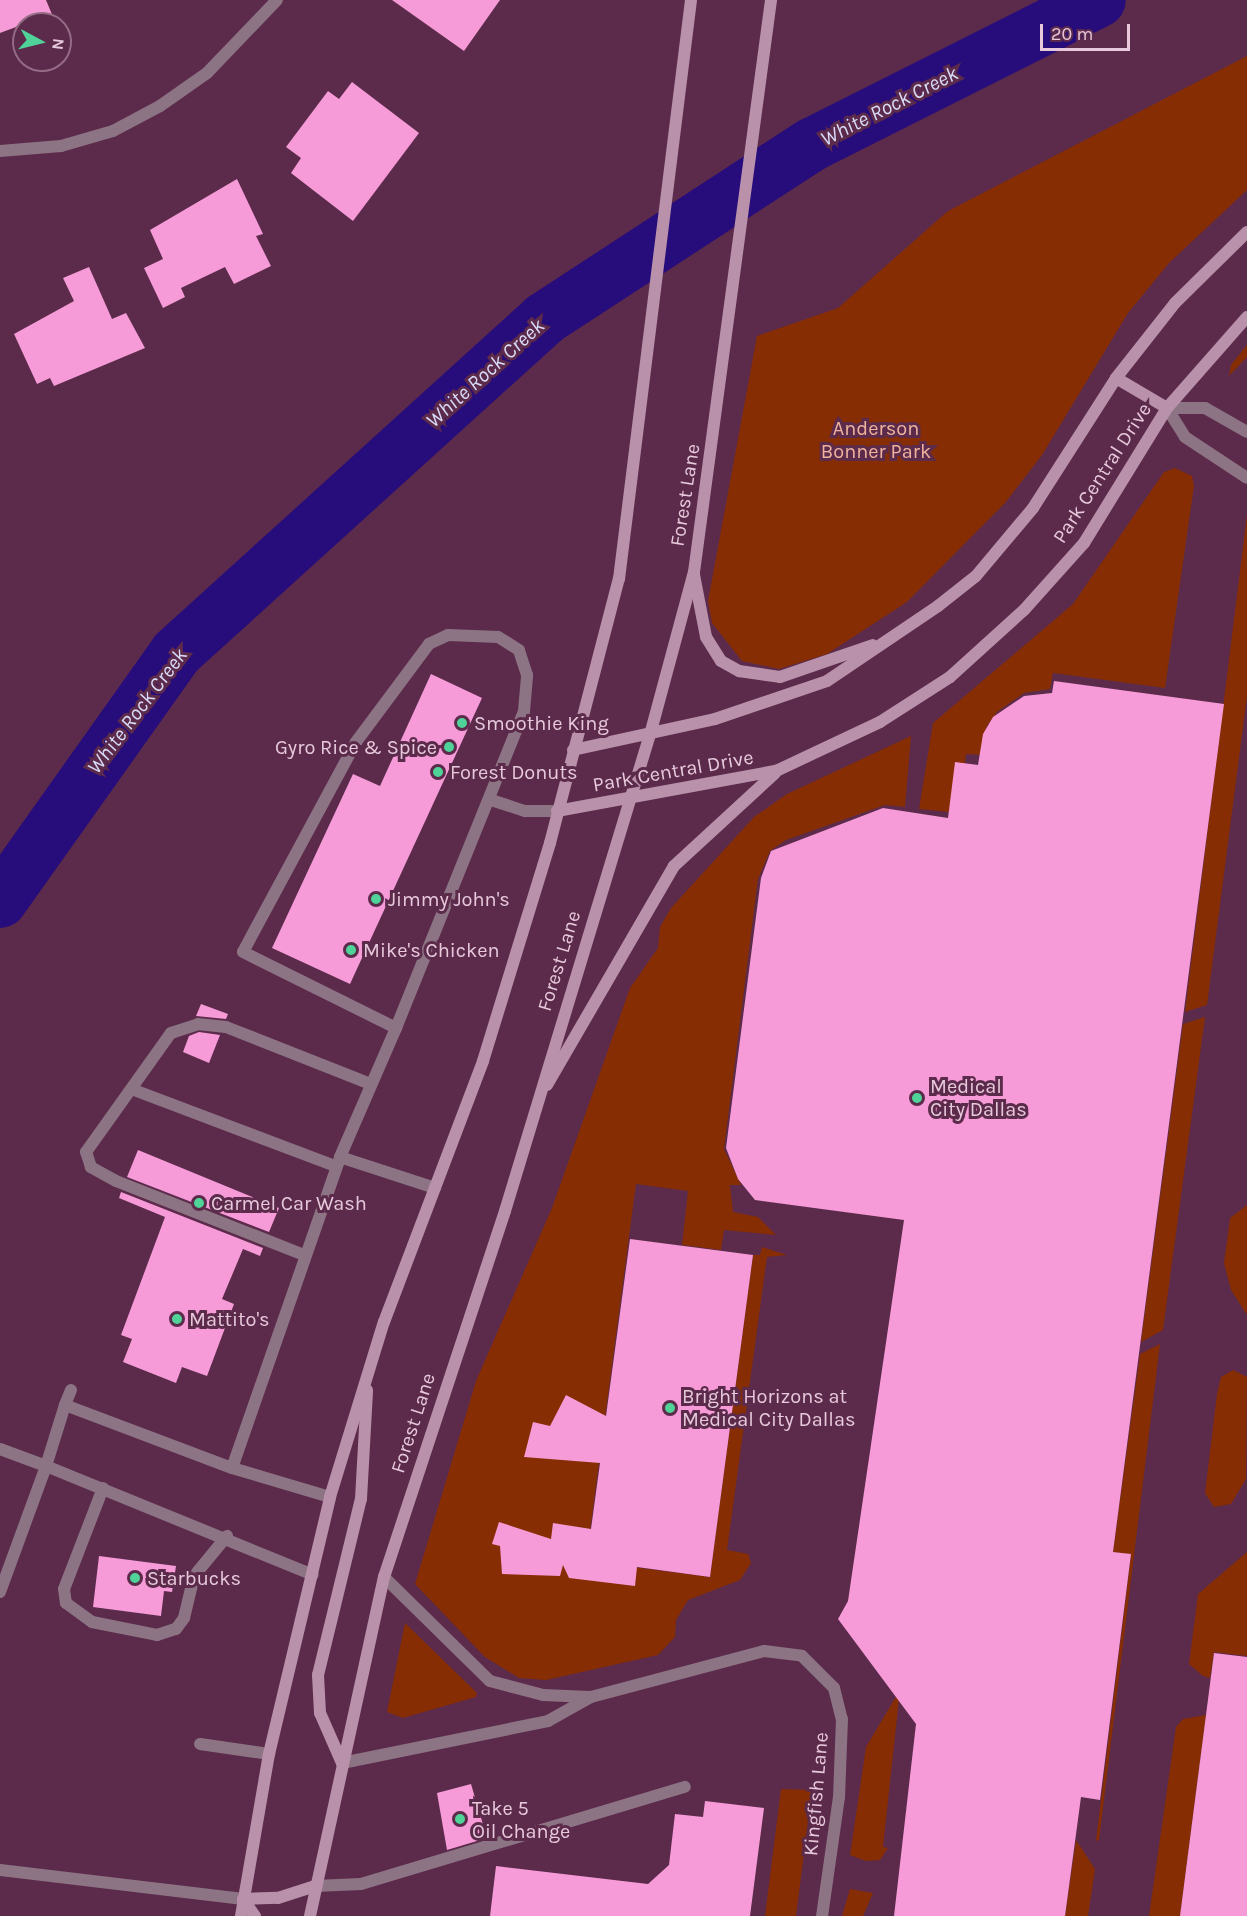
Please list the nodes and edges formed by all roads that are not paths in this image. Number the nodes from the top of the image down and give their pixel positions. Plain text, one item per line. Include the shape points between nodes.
1 (276, 0) edge
2 (691, 0) edge
3 (771, 0) edge
4 (0, 152) edge
5 (1247, 232) edge
6 (1247, 317) edge
7 (1116, 378) junction
8 (1167, 408) junction
9 (1247, 432) edge
10 (1247, 478) edge
11 (693, 572) junction
12 (902, 633) junction
13 (651, 731) junction
14 (573, 750) junction
15 (776, 771) junction
16 (491, 800) junction
17 (629, 800) junction
18 (557, 811) junction
19 (396, 1028) junction
20 (368, 1083) junction
21 (134, 1090) junction
22 (537, 1104) junction
23 (338, 1161) junction
24 (435, 1188) junction
25 (304, 1255) junction
26 (367, 1374) junction
27 (71, 1390) dead end
28 (66, 1405) junction
29 (0, 1449) edge
30 (46, 1466) junction
31 (232, 1468) junction
32 (103, 1488) junction
33 (330, 1497) junction
34 (227, 1536) junction
35 (313, 1575) junction
36 (384, 1577) junction
37 (0, 1592) edge
38 (591, 1698) junction
39 (200, 1744) dead end
40 (269, 1754) junction
41 (342, 1763) junction
42 (685, 1787) dead end
43 (0, 1870) edge
44 (315, 1886) junction
45 (243, 1899) junction
46 (241, 1916) edge
47 (255, 1916) edge
48 (310, 1916) edge
49 (822, 1916) edge

1 - 4 street via 207,73 160,106 113,131 61,146
2 - 14 main road via 633,436 619,579
3 - 11 main road, Forest Lane
5 - 7 main road, Park Central Drive via 1175,303
6 - 8 main road, Park Central Drive
7 - 8 main road
7 - 12 main road, Park Central Drive via 1034,508 976,576
8 - 9 street via 1205,408
8 - 10 street via 1185,437
8 - 15 main road, Park Central Drive via 1084,543 1024,610 950,677 880,722
11 - 12 main road via 706,637 722,661 740,671 780,677
11 - 13 main road, Forest Lane
12 - 13 main road, Park Central Drive via 827,681 715,719
13 - 14 main road, Park Central Drive
13 - 17 main road, Forest Lane
14 - 18 main road
15 - 17 main road, Park Central Drive
15 - 22 main road via 674,866
16 - 18 street via 525,810
16 - 19 street
16 - 19 street via 524,711 527,675 519,650 498,637 448,635 429,644 356,742 243,952
17 - 18 main road, Park Central Drive
17 - 22 main road, Forest Lane
18 - 24 main road via 483,1061
19 - 20 street
20 - 21 street via 226,1028 198,1024 171,1033
20 - 23 street
21 - 23 street
21 - 25 street via 86,1152 91,1167
22 - 36 main road, Forest Lane
23 - 24 street
23 - 25 street
24 - 26 main road
25 - 31 street
26 - 33 main road
26 - 41 main road via 361,1499 318,1675 320,1713
27 - 28 street
28 - 30 street
28 - 31 street
29 - 30 street
30 - 32 street
30 - 37 street
31 - 33 street
32 - 34 street
32 - 34 street via 64,1589 66,1603 92,1622 157,1635 176,1629 184,1618 194,1576
33 - 35 main road
34 - 35 street
35 - 40 main road
36 - 38 street, Kingfish Lane via 490,1681 543,1695
36 - 41 main road, Forest Lane
38 - 41 street, Kingfish Lane via 548,1721
38 - 49 street, Kingfish Lane via 764,1651 802,1656 826,1674 838,1697 842,1760
39 - 40 street
40 - 45 main road
41 - 44 main road, Forest Lane
42 - 44 street via 361,1884
43 - 45 street
44 - 45 main road via 278,1898
44 - 48 main road, Forest Lane
45 - 46 main road
45 - 47 main road

